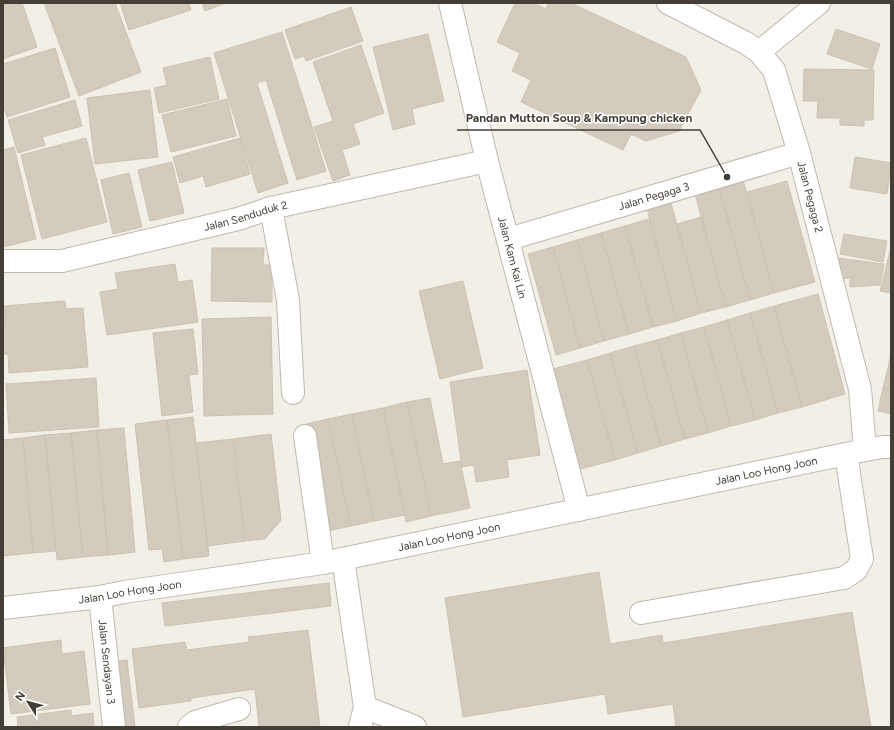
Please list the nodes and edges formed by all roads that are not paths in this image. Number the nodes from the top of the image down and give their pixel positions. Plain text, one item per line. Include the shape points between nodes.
1 (450, 3) edge
2 (668, 3) edge
3 (820, 3) edge
4 (759, 52) junction
5 (799, 153) junction
6 (487, 161) junction
7 (271, 208) junction
8 (509, 239) junction
9 (3, 261) edge
10 (293, 393) dead end
11 (305, 436) dead end
12 (891, 447) edge
13 (855, 452) junction
14 (579, 510) junction
15 (333, 561) junction
16 (100, 597) junction
17 (3, 605) edge
18 (641, 613) dead end
19 (239, 709) dead end
20 (362, 717) edge
21 (114, 727) edge
22 (189, 727) edge
23 (415, 727) edge

1 - 6 street, Jalan Kam Kai Lin
2 - 4 street, Jalan Pegaga 2
3 - 4 street
4 - 5 street, Jalan Pegaga 2 via 774,70
5 - 8 street, Jalan Pegaga 3
5 - 13 street, Jalan Pegaga 2 via 860,389
6 - 7 street, Jalan Senduduk 2
6 - 8 street, Jalan Kam Kai Lin
7 - 9 street, Jalan Senduduk 2 via 62,261
7 - 10 street via 288,300
8 - 14 street, Jalan Kam Kai Lin
11 - 15 street
12 - 13 street, Jalan Loo Hong Joon
13 - 14 street, Jalan Loo Hong Joon
13 - 18 street, Jalan Pegaga 2 via 862,559 856,570 844,578
14 - 15 street, Jalan Loo Hong Joon
15 - 16 street, Jalan Loo Hong Joon
15 - 20 street
16 - 17 street, Jalan Loo Hong Joon
16 - 21 street, Jalan Sendayan 3
19 - 22 street via 195,722
20 - 23 street

